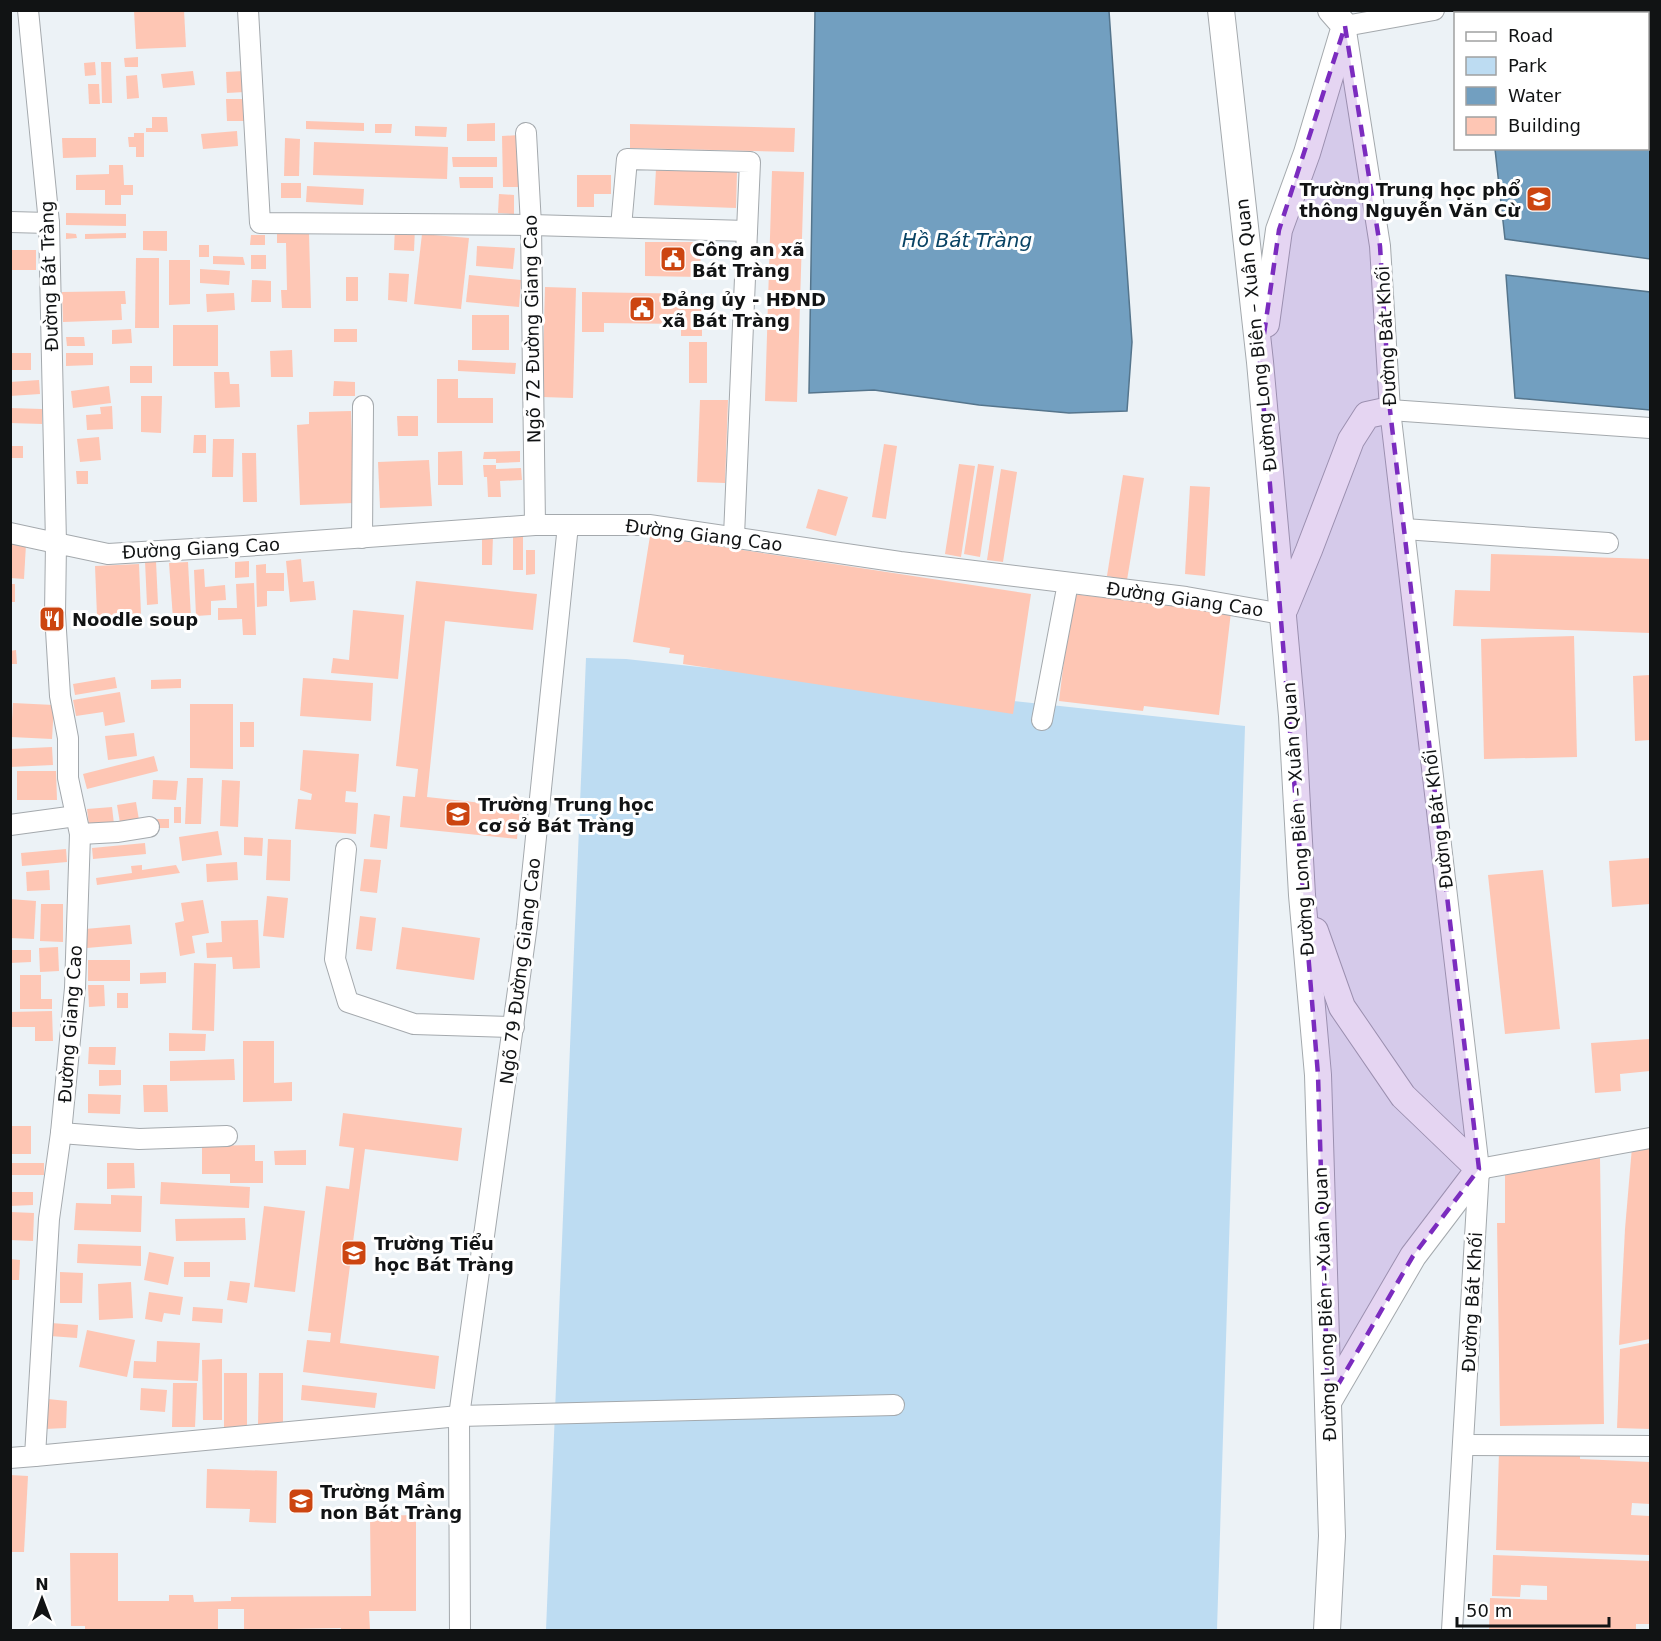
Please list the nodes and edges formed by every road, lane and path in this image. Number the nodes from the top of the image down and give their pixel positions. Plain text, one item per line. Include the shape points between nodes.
1 (248, 10) edge
2 (1221, 10) edge
3 (1434, 10) edge
4 (22, 13) edge
5 (1340, 16) edge
6 (526, 133) dead end
7 (10, 222) edge
8 (49, 223) junction
9 (531, 225) junction
10 (621, 227) junction
11 (747, 231) junction
12 (1260, 362) junction
13 (363, 406) dead end
14 (1390, 410) junction
15 (1650, 428) edge
16 (536, 525) junction
17 (568, 525) junction
18 (1404, 529) junction
19 (10, 533) edge
20 (734, 536) junction
21 (363, 538) junction
22 (56, 543) junction
23 (1608, 543) dead end
24 (1068, 583) junction
25 (1282, 614) junction
26 (1042, 720) dead end
27 (10, 825) edge
28 (78, 825) junction
29 (149, 826) dead end
30 (346, 849) dead end
31 (1302, 895) junction
32 (514, 1027) junction
33 (61, 1133) junction
34 (227, 1136) dead end
35 (1650, 1138) edge
36 (1479, 1169) junction
37 (1328, 1402) junction
38 (894, 1405) dead end
39 (459, 1416) junction
40 (1464, 1445) junction
41 (1650, 1446) edge
42 (35, 1456) junction
43 (10, 1458) edge
44 (460, 1630) edge
45 (1327, 1630) edge
46 (1452, 1630) edge

1 - 9 street via 260,223
2 - 12 main road, Đường Long Biên – Xuân Quan
3 - 5 street
4 - 8 street, Đường Bát Tràng
5 - 12 main road via 1306,153 1279,230
5 - 14 street, Đường Bát Khối via 1380,246
6 - 9 street, Ngõ 72 Đường Giang Cao
7 - 8 street
8 - 22 street, Đường Bát Tràng
9 - 10 street
9 - 16 street, Ngõ 72 Đường Giang Cao
10 - 11 street
10 - 11 street via 627,159 750,162
11 - 20 street
12 - 25 main road, Đường Long Biên – Xuân Quan
13 - 21 street
14 - 15 street
14 - 18 street, Đường Bát Khối
14 - 25 main road via 1367,415 1350,440
16 - 17 street, Đường Giang Cao
16 - 21 street, Đường Giang Cao
17 - 20 street, Đường Giang Cao via 648,525
17 - 32 street, Ngõ 79 Đường Giang Cao
18 - 23 street
18 - 36 street, Đường Bát Khối
19 - 22 street
20 - 24 street, Đường Giang Cao
21 - 22 street, Đường Giang Cao via 108,554
22 - 28 street, Đường Giang Cao via 54,614 60,696 68,738 68,778
24 - 25 street, Đường Giang Cao via 1186,597
24 - 26 street
25 - 31 main road, Đường Long Biên – Xuân Quan
27 - 28 street
28 - 29 street via 118,832
28 - 33 street, Đường Giang Cao via 75,988
30 - 32 street via 335,959 348,1002 414,1024
31 - 36 main road via 1342,1007 1403,1096
31 - 37 main road, Đường Long Biên – Xuân Quan via 1318,1075
32 - 39 street, Ngõ 79 Đường Giang Cao
33 - 34 street via 139,1139
33 - 42 street, Đường Giang Cao via 50,1219
35 - 36 street
36 - 37 main road via 1413,1256
36 - 40 street, Đường Bát Khối
37 - 45 main road, Đường Long Biên – Xuân Quan via 1332,1536
38 - 39 street
39 - 42 street
39 - 44 street, Ngõ 79 Đường Giang Cao
40 - 41 street
40 - 46 street, Đường Bát Khối
42 - 43 street

